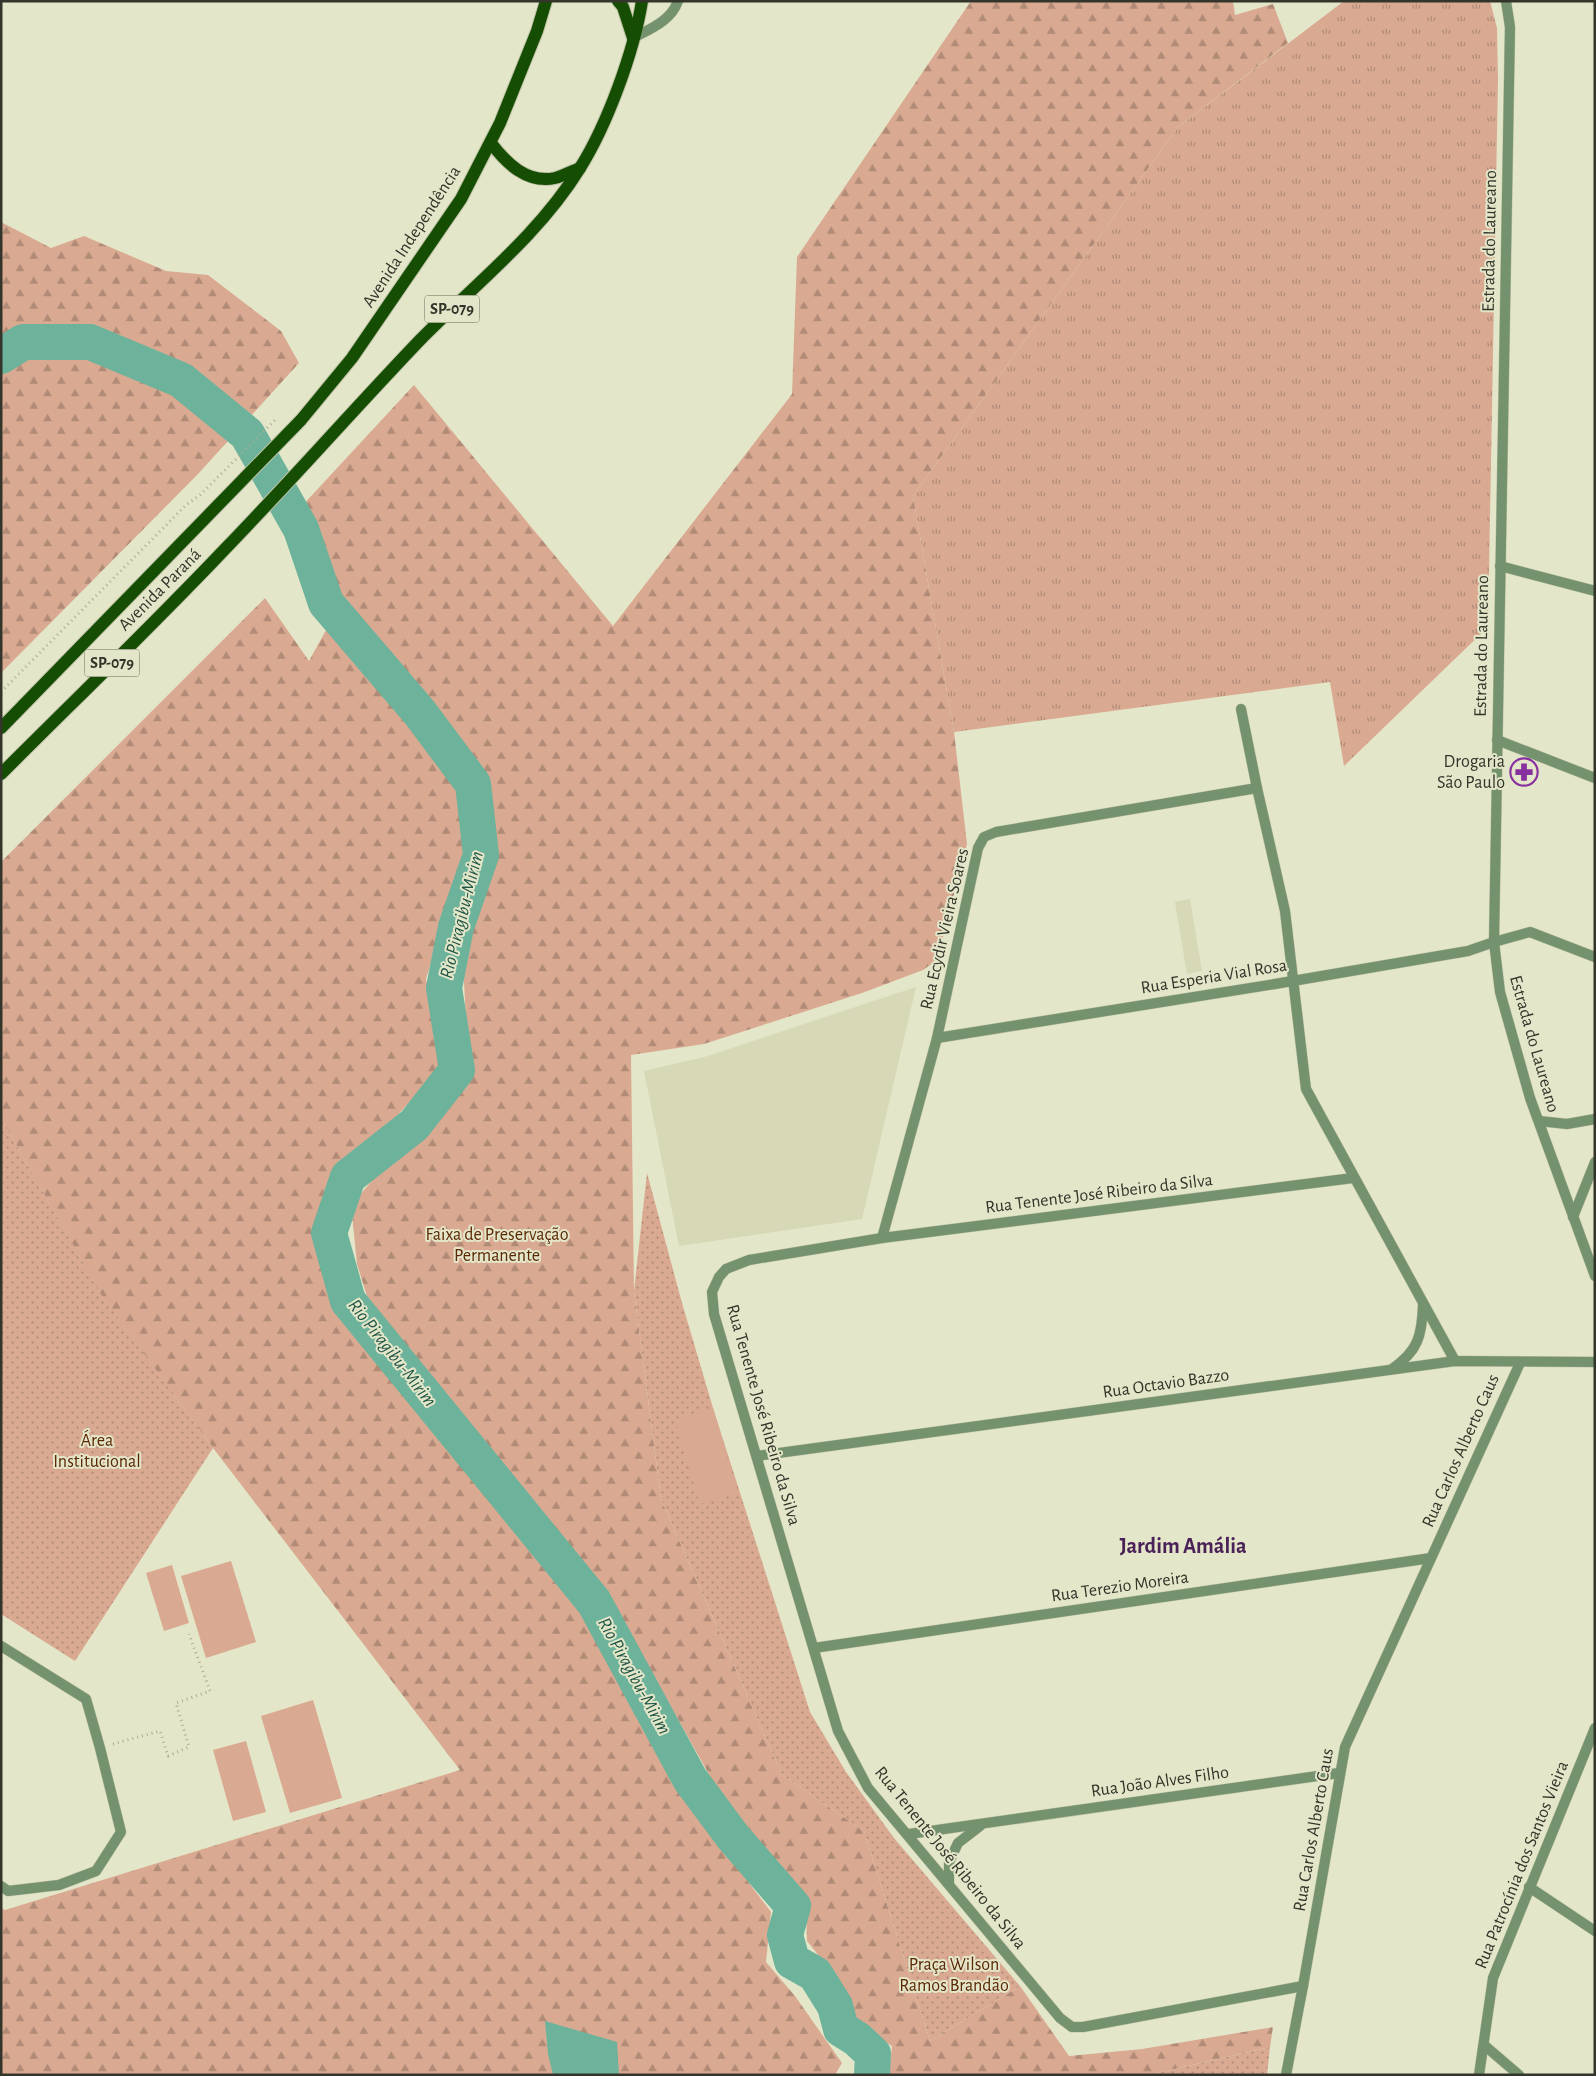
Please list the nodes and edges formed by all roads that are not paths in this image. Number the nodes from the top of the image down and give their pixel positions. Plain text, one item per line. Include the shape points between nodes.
1 (546, 1) edge
2 (555, 1) edge
3 (618, 1) edge
4 (642, 1) edge
5 (678, 1) edge
6 (1506, 1) edge
7 (537, 31) junction
8 (633, 38) junction
9 (491, 142) junction
10 (580, 167) junction
11 (301, 420) joint
12 (1500, 566) junction
13 (1595, 591) edge
14 (1241, 708) dead end
15 (1, 728) edge
16 (1497, 740) junction
17 (1, 774) edge
18 (1595, 778) edge
19 (1257, 788) junction
20 (1494, 942) junction
21 (1595, 958) edge
22 (1294, 980) junction
23 (937, 1038) junction
24 (1595, 1119) edge
25 (1539, 1121) junction
26 (1595, 1162) edge
27 (1353, 1178) junction
28 (1574, 1217) junction
29 (882, 1238) junction
30 (1595, 1276) edge
31 (1424, 1304) junction
32 (1595, 1354) edge
33 (1455, 1361) junction
34 (1580, 1362) junction
35 (1595, 1362) edge
36 (1520, 1363) junction
37 (1390, 1370) junction
38 (758, 1456) junction
39 (1431, 1558) junction
40 (1, 1646) edge
41 (814, 1648) junction
42 (1595, 1728) edge
43 (1339, 1773) junction
44 (986, 1824) junction
45 (909, 1834) junction
46 (949, 1884) junction
47 (1, 1886) edge
48 (1528, 1887) junction
49 (1595, 1930) edge
50 (1302, 1986) junction
51 (1484, 2045) junction
52 (1286, 2075) edge
53 (1479, 2075) edge
54 (1519, 2075) edge

1 - 7 main road, Avenida Independência / SP-079
2 - 7 main road
3 - 8 main road
4 - 8 main road, SP-079
5 - 8 street via 676,8 661,23
6 - 12 street, Estrada do Laureano via 1510,28
7 - 9 main road, Avenida Independência / SP-079
8 - 10 main road, SP-079 via 620,80
9 - 10 main road via 512,167 530,177 554,178
9 - 11 main road, Avenida Independência / SP-079 via 461,199 352,358
10 - 17 main road, Avenida Paraná / SP-079 via 553,206 517,247 421,340 224,551
11 - 15 main road, Avenida Paraná / SP-079
12 - 13 street
12 - 16 street, Estrada do Laureano
14 - 19 street
16 - 18 street
16 - 20 street, Estrada do Laureano
19 - 22 street via 1285,911
19 - 23 street, Rua Ecydir Vieira Soares via 996,832 984,837 978,848
20 - 21 street, Rua Esperia Vial Rosa via 1530,932
20 - 22 street, Rua Esperia Vial Rosa via 1468,951
20 - 25 street, Estrada do Laureano via 1500,992
22 - 23 street, Rua Esperia Vial Rosa
22 - 27 street via 1306,1089
23 - 29 street, Rua Ecydir Vieira Soares
24 - 25 street via 1567,1124
25 - 28 street, Estrada do Laureano
26 - 28 street
27 - 29 street, Rua Tenente José Ribeiro da Silva
27 - 31 street
28 - 30 street, Estrada do Laureano
29 - 38 street, Rua Tenente José Ribeiro da Silva via 749,1260 726,1269 719,1277 712,1292 714,1314
31 - 33 street
31 - 37 street via 1423,1325 1415,1348
32 - 34 street, Rua Octavio Bazzo
33 - 36 street, Rua Octavio Bazzo
33 - 37 street, Rua Octavio Bazzo
34 - 35 street, Rua Octavio Bazzo
34 - 36 street, Rua Octavio Bazzo
36 - 39 street, Rua Carlos Alberto Caus
37 - 38 street, Rua Octavio Bazzo
38 - 41 street, Rua Tenente José Ribeiro da Silva
39 - 41 street, Rua Terezio Moreira
39 - 43 street, Rua Carlos Alberto Caus via 1345,1748
40 - 47 street via 86,1699 122,1832 96,1871 59,1885 8,1891
41 - 45 street, Rua Tenente José Ribeiro da Silva via 838,1731 868,1788
42 - 48 street, Rua Patrocínia dos Santos Vieira
43 - 44 street, Rua João Alves Filho
43 - 50 street, Rua Carlos Alberto Caus
44 - 45 street, Rua João Alves Filho
44 - 46 street, Rua João Alves Filho via 973,1830 958,1844 949,1862
45 - 46 street, Rua Tenente José Ribeiro da Silva
46 - 50 street, Rua Tenente José Ribeiro da Silva via 1060,2018 1072,2027
48 - 49 street
48 - 51 street, Rua Patrocínia dos Santos Vieira via 1493,1978
50 - 52 street, Rua Carlos Alberto Caus
51 - 53 street, Rua Patrocínia dos Santos Vieira
51 - 54 street

